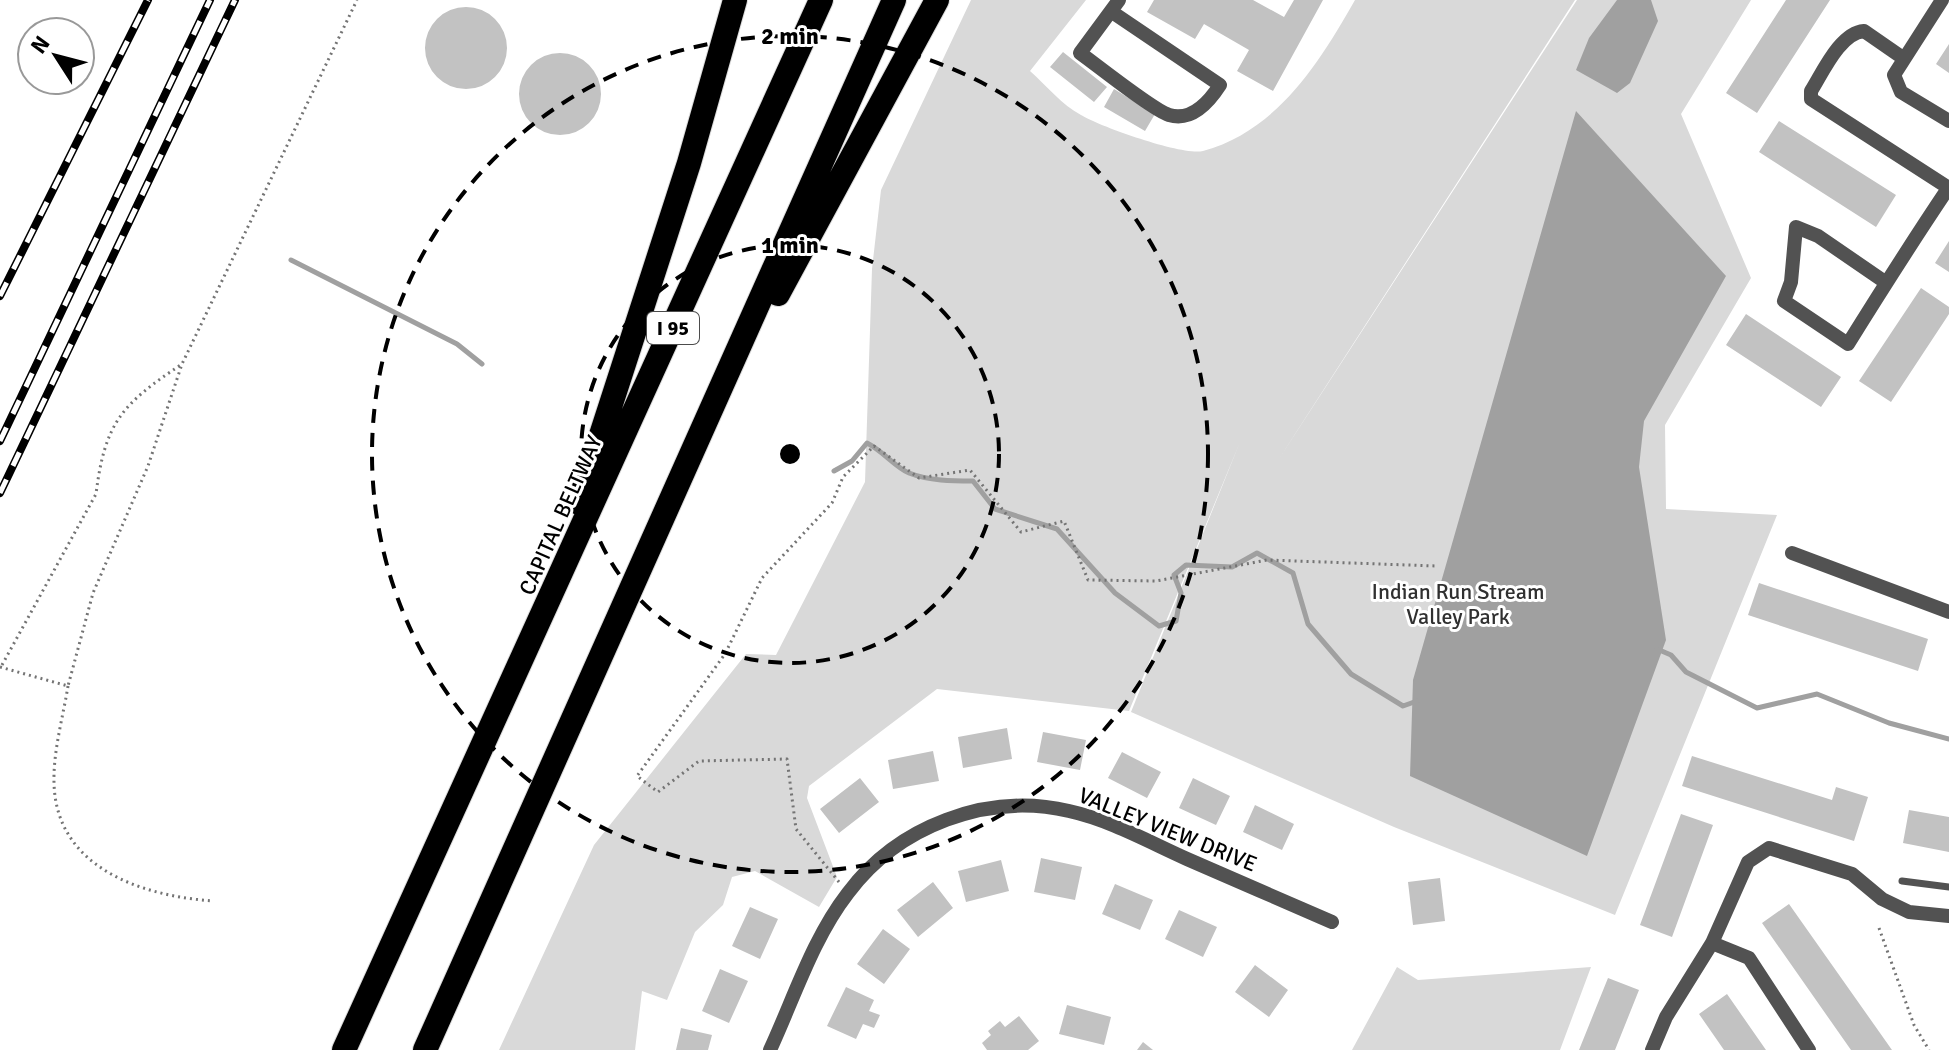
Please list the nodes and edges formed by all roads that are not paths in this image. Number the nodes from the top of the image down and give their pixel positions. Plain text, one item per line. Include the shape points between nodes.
1 (735, 0) edge
2 (821, 0) edge
3 (894, 0) edge
4 (937, 0) edge
5 (1942, 0) edge
6 (1116, 6) edge
7 (1903, 58) junction
8 (1949, 121) edge
9 (1949, 188) edge
10 (1885, 282) junction
11 (694, 446) junction
12 (1792, 553) dead end
13 (1949, 612) edge
14 (525, 656) junction
15 (1902, 881) dead end
16 (1949, 887) edge
17 (1949, 916) edge
18 (1332, 922) dead end
19 (1712, 943) junction
20 (344, 1050) edge
21 (425, 1050) edge
22 (770, 1050) edge
23 (1652, 1050) edge
24 (1809, 1050) edge

1 - 14 highway via 635,337
2 - 14 highway, CAPITAL BELTWAY / I 95
3 - 11 highway
4 - 11 highway
5 - 7 street
6 - 6 street via 1220,85 1207,104 1189,114 1169,115 1080,53
7 - 8 street via 1894,75 1901,92
7 - 9 street via 1864,31 1857,32 1841,46 1811,99
9 - 10 street
10 - 10 street via 1848,344 1784,301 1796,227
11 - 21 highway
12 - 13 street
14 - 20 highway, CAPITAL BELTWAY / I 95
15 - 16 lane
17 - 19 street via 1909,912 1882,899 1852,874 1769,848 1748,862
18 - 22 street, VALLEY VIEW DRIVE via 1094,818 1036,806 983,809 932,825 885,855 848,892
19 - 23 street
19 - 24 street via 1749,958

